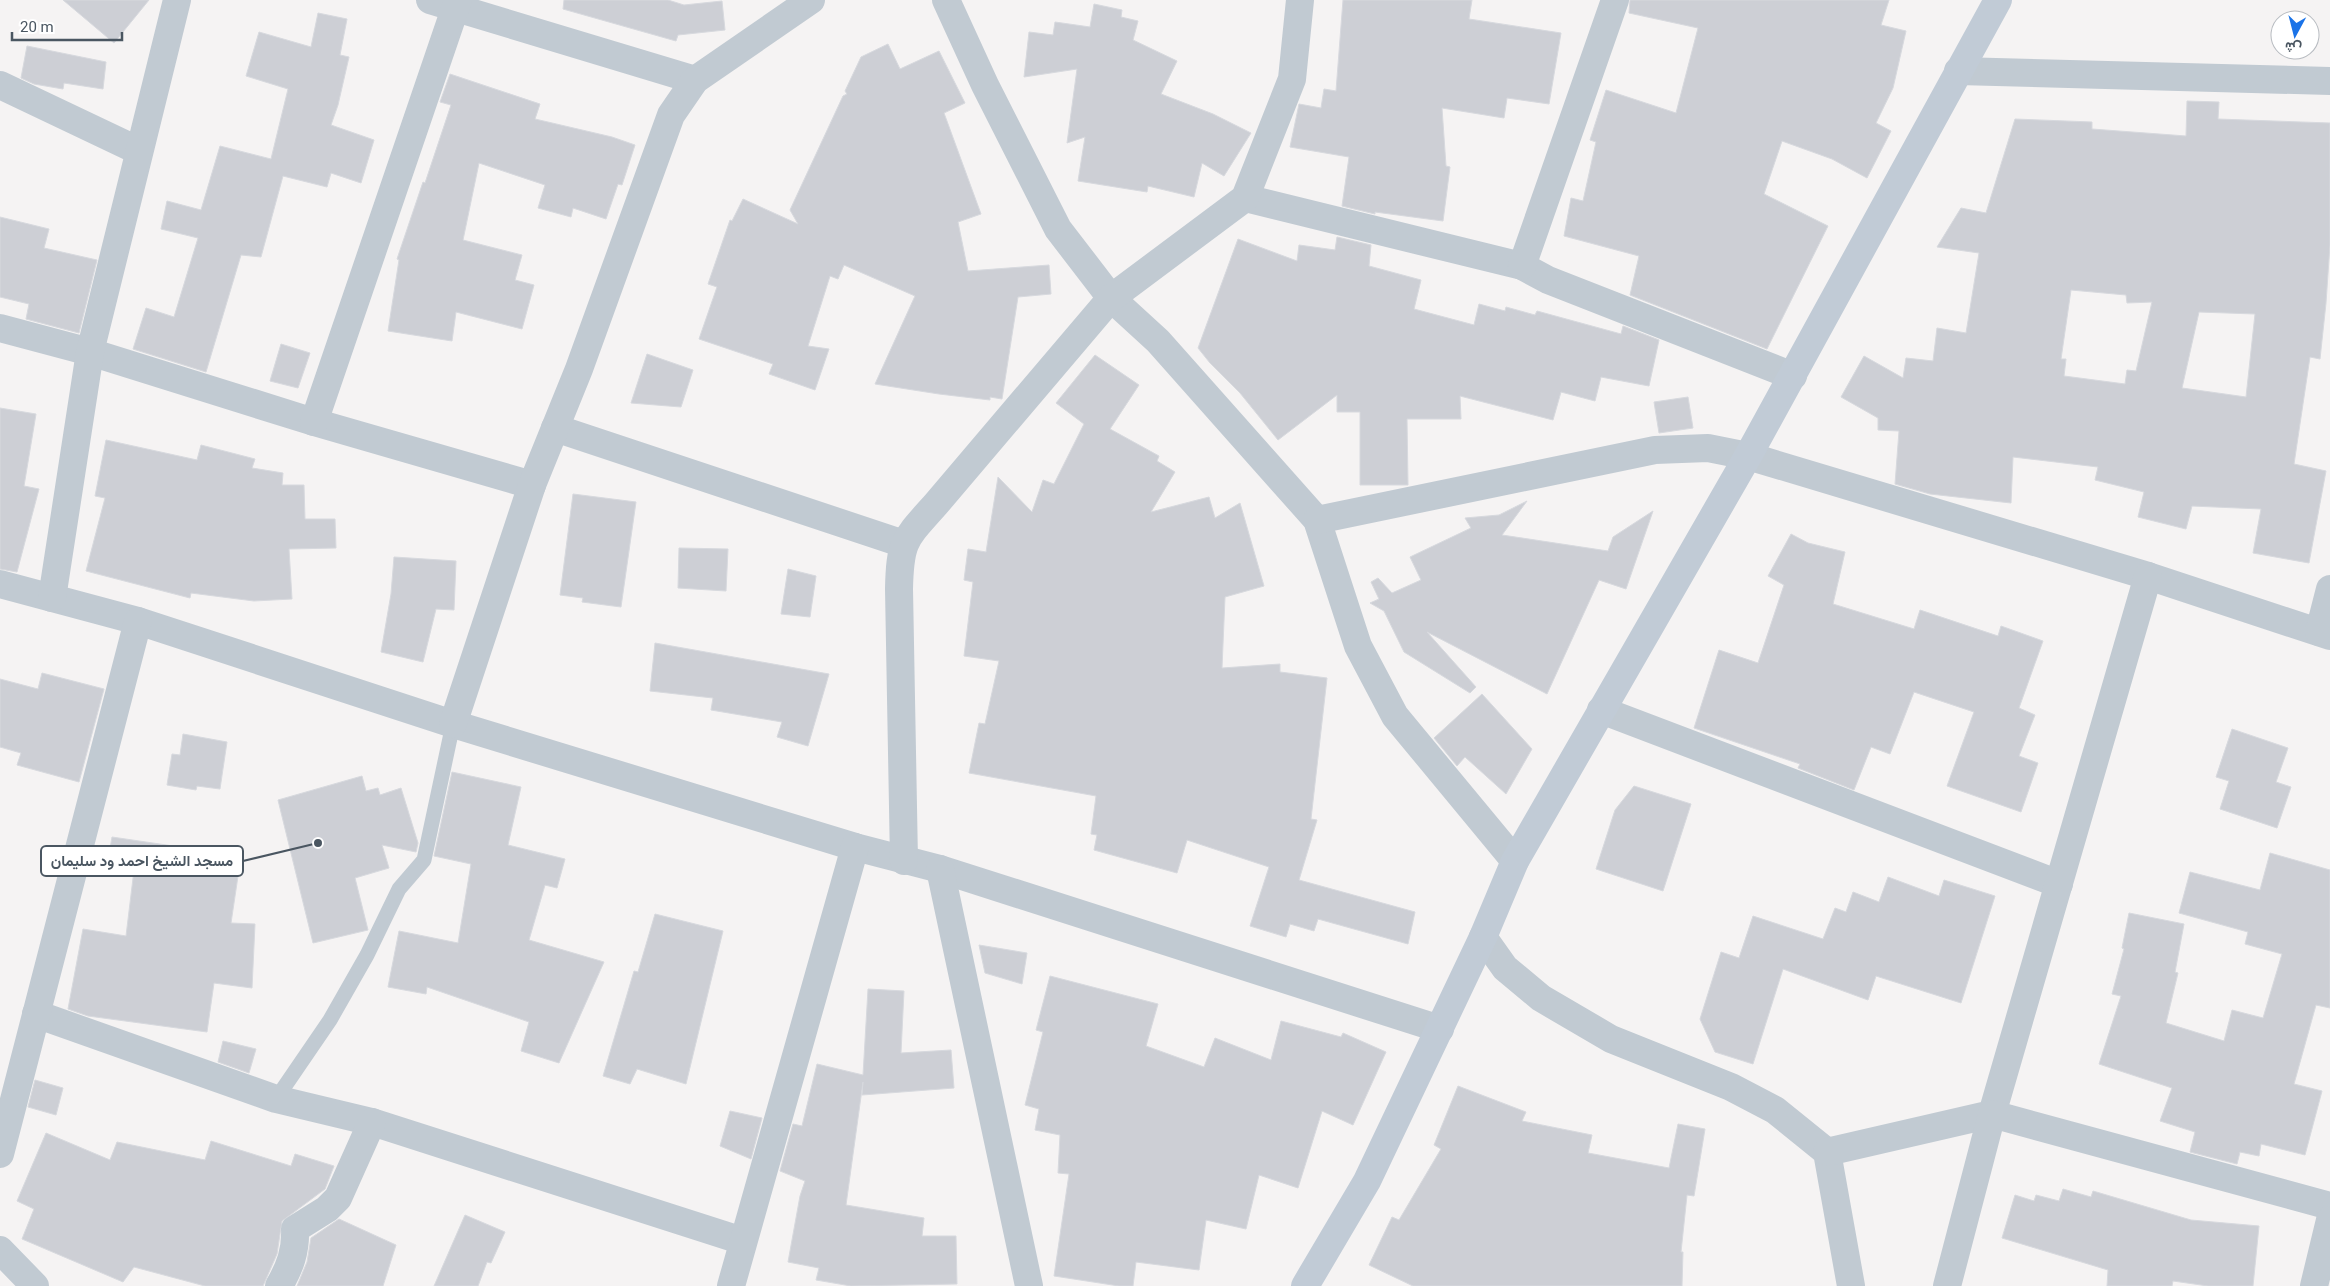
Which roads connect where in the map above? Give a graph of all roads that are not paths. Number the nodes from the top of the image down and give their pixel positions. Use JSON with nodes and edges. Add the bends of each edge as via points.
{"nodes":[{"id":1,"x":177,"y":0,"type":"edge"},
{"id":2,"x":811,"y":0,"type":"edge"},
{"id":3,"x":946,"y":0,"type":"edge"},
{"id":4,"x":1300,"y":0,"type":"edge"},
{"id":5,"x":1615,"y":0,"type":"edge"},
{"id":6,"x":1998,"y":0,"type":"edge"},
{"id":7,"x":448,"y":2,"type":"edge"},
{"id":8,"x":1958,"y":71,"type":"junction"},
{"id":9,"x":695,"y":80,"type":"junction"},
{"id":10,"x":2330,"y":81,"type":"edge"},
{"id":11,"x":0,"y":85,"type":"edge"},
{"id":12,"x":139,"y":151,"type":"junction"},
{"id":13,"x":1245,"y":198,"type":"junction"},
{"id":14,"x":1522,"y":266,"type":"junction"},
{"id":15,"x":1111,"y":298,"type":"junction"},
{"id":16,"x":0,"y":328,"type":"edge"},
{"id":17,"x":90,"y":352,"type":"junction"},
{"id":18,"x":1793,"y":376,"type":"junction"},
{"id":19,"x":314,"y":422,"type":"junction"},
{"id":20,"x":555,"y":428,"type":"junction"},
{"id":21,"x":1748,"y":456,"type":"junction"},
{"id":22,"x":532,"y":485,"type":"junction"},
{"id":23,"x":1317,"y":520,"type":"junction"},
{"id":24,"x":904,"y":544,"type":"junction"},
{"id":25,"x":2148,"y":576,"type":"junction"},
{"id":26,"x":0,"y":584,"type":"edge"},
{"id":27,"x":2330,"y":589,"type":"edge"},
{"id":28,"x":52,"y":598,"type":"junction"},
{"id":29,"x":138,"y":622,"type":"junction"},
{"id":30,"x":2324,"y":634,"type":"edge"},
{"id":31,"x":1601,"y":710,"type":"junction"},
{"id":32,"x":453,"y":724,"type":"junction"},
{"id":33,"x":855,"y":847,"type":"junction"},
{"id":34,"x":904,"y":861,"type":"junction"},
{"id":35,"x":1515,"y":861,"type":"junction"},
{"id":36,"x":940,"y":869,"type":"junction"},
{"id":37,"x":2059,"y":884,"type":"junction"},
{"id":38,"x":1483,"y":937,"type":"junction"},
{"id":39,"x":36,"y":1014,"type":"junction"},
{"id":40,"x":1440,"y":1029,"type":"junction"},
{"id":41,"x":276,"y":1098,"type":"junction"},
{"id":42,"x":1992,"y":1114,"type":"junction"},
{"id":43,"x":372,"y":1122,"type":"junction"},
{"id":44,"x":1827,"y":1152,"type":"junction"},
{"id":45,"x":0,"y":1154,"type":"edge"},
{"id":46,"x":2330,"y":1206,"type":"edge"},
{"id":47,"x":2330,"y":1220,"type":"edge"},
{"id":48,"x":743,"y":1241,"type":"junction"},
{"id":49,"x":0,"y":1250,"type":"edge"},
{"id":50,"x":35,"y":1286,"type":"edge"},
{"id":51,"x":279,"y":1286,"type":"edge"},
{"id":52,"x":731,"y":1286,"type":"edge"},
{"id":53,"x":1029,"y":1286,"type":"edge"},
{"id":54,"x":1305,"y":1286,"type":"edge"},
{"id":55,"x":1851,"y":1286,"type":"edge"},
{"id":56,"x":1947,"y":1286,"type":"edge"},
{"id":57,"x":2314,"y":1286,"type":"edge"}],
"edges":[{"from":1,"to":12,"type":"street"},
{"from":2,"to":9,"type":"street"},
{"from":3,"to":15,"type":"street","via":[[1058,229]]},
{"from":4,"to":13,"type":"street","via":[[1292,79]]},
{"from":5,"to":14,"type":"street"},
{"from":6,"to":8,"type":"street"},
{"from":7,"to":9,"type":"street"},
{"from":7,"to":19,"type":"street"},
{"from":8,"to":10,"type":"street"},
{"from":8,"to":18,"type":"street"},
{"from":9,"to":20,"type":"street","via":[[671,115]]},
{"from":11,"to":12,"type":"street"},
{"from":12,"to":17,"type":"street"},
{"from":13,"to":14,"type":"street"},
{"from":13,"to":15,"type":"street"},
{"from":14,"to":18,"type":"street","via":[[1548,280]]},
{"from":15,"to":23,"type":"street","via":[[1158,341]]},
{"from":15,"to":24,"type":"street","via":[[910,532]]},
{"from":16,"to":17,"type":"street"},
{"from":17,"to":19,"type":"street"},
{"from":17,"to":28,"type":"street"},
{"from":18,"to":21,"type":"street"},
{"from":19,"to":22,"type":"street"},
{"from":20,"to":22,"type":"street"},
{"from":20,"to":24,"type":"street"},
{"from":21,"to":23,"type":"street","via":[[1708,448],[1656,450]]},
{"from":21,"to":25,"type":"street"},
{"from":21,"to":31,"type":"street"},
{"from":22,"to":32,"type":"street"},
{"from":23,"to":35,"type":"street","via":[[1358,646],[1395,716]]},
{"from":24,"to":34,"type":"street","via":[[899,563],[899,589]]},
{"from":25,"to":30,"type":"street"},
{"from":25,"to":37,"type":"street"},
{"from":26,"to":28,"type":"street"},
{"from":27,"to":30,"type":"street"},
{"from":28,"to":29,"type":"street"},
{"from":29,"to":32,"type":"street"},
{"from":29,"to":39,"type":"street"},
{"from":31,"to":35,"type":"street"},
{"from":31,"to":37,"type":"street"},
{"from":32,"to":33,"type":"street"},
{"from":32,"to":41,"type":"lane","via":[[424,860],[399,889],[330,1020]]},
{"from":33,"to":34,"type":"street"},
{"from":33,"to":48,"type":"street"},
{"from":34,"to":36,"type":"street"},
{"from":35,"to":38,"type":"street"},
{"from":36,"to":40,"type":"street"},
{"from":36,"to":53,"type":"street"},
{"from":37,"to":42,"type":"street"},
{"from":38,"to":40,"type":"street"},
{"from":38,"to":44,"type":"street","via":[[1506,968],[1541,998],[1611,1039],[1731,1086],[1775,1110]]},
{"from":39,"to":41,"type":"street"},
{"from":39,"to":45,"type":"street"},
{"from":40,"to":54,"type":"street","via":[[1367,1181]]},
{"from":41,"to":43,"type":"street"},
{"from":42,"to":44,"type":"street"},
{"from":42,"to":46,"type":"street"},
{"from":42,"to":56,"type":"street"},
{"from":43,"to":48,"type":"street"},
{"from":43,"to":51,"type":"street","via":[[338,1198],[295,1230],[296,1247]]},
{"from":44,"to":55,"type":"street"},
{"from":47,"to":57,"type":"street"},
{"from":48,"to":52,"type":"street"},
{"from":49,"to":50,"type":"street"}]}
